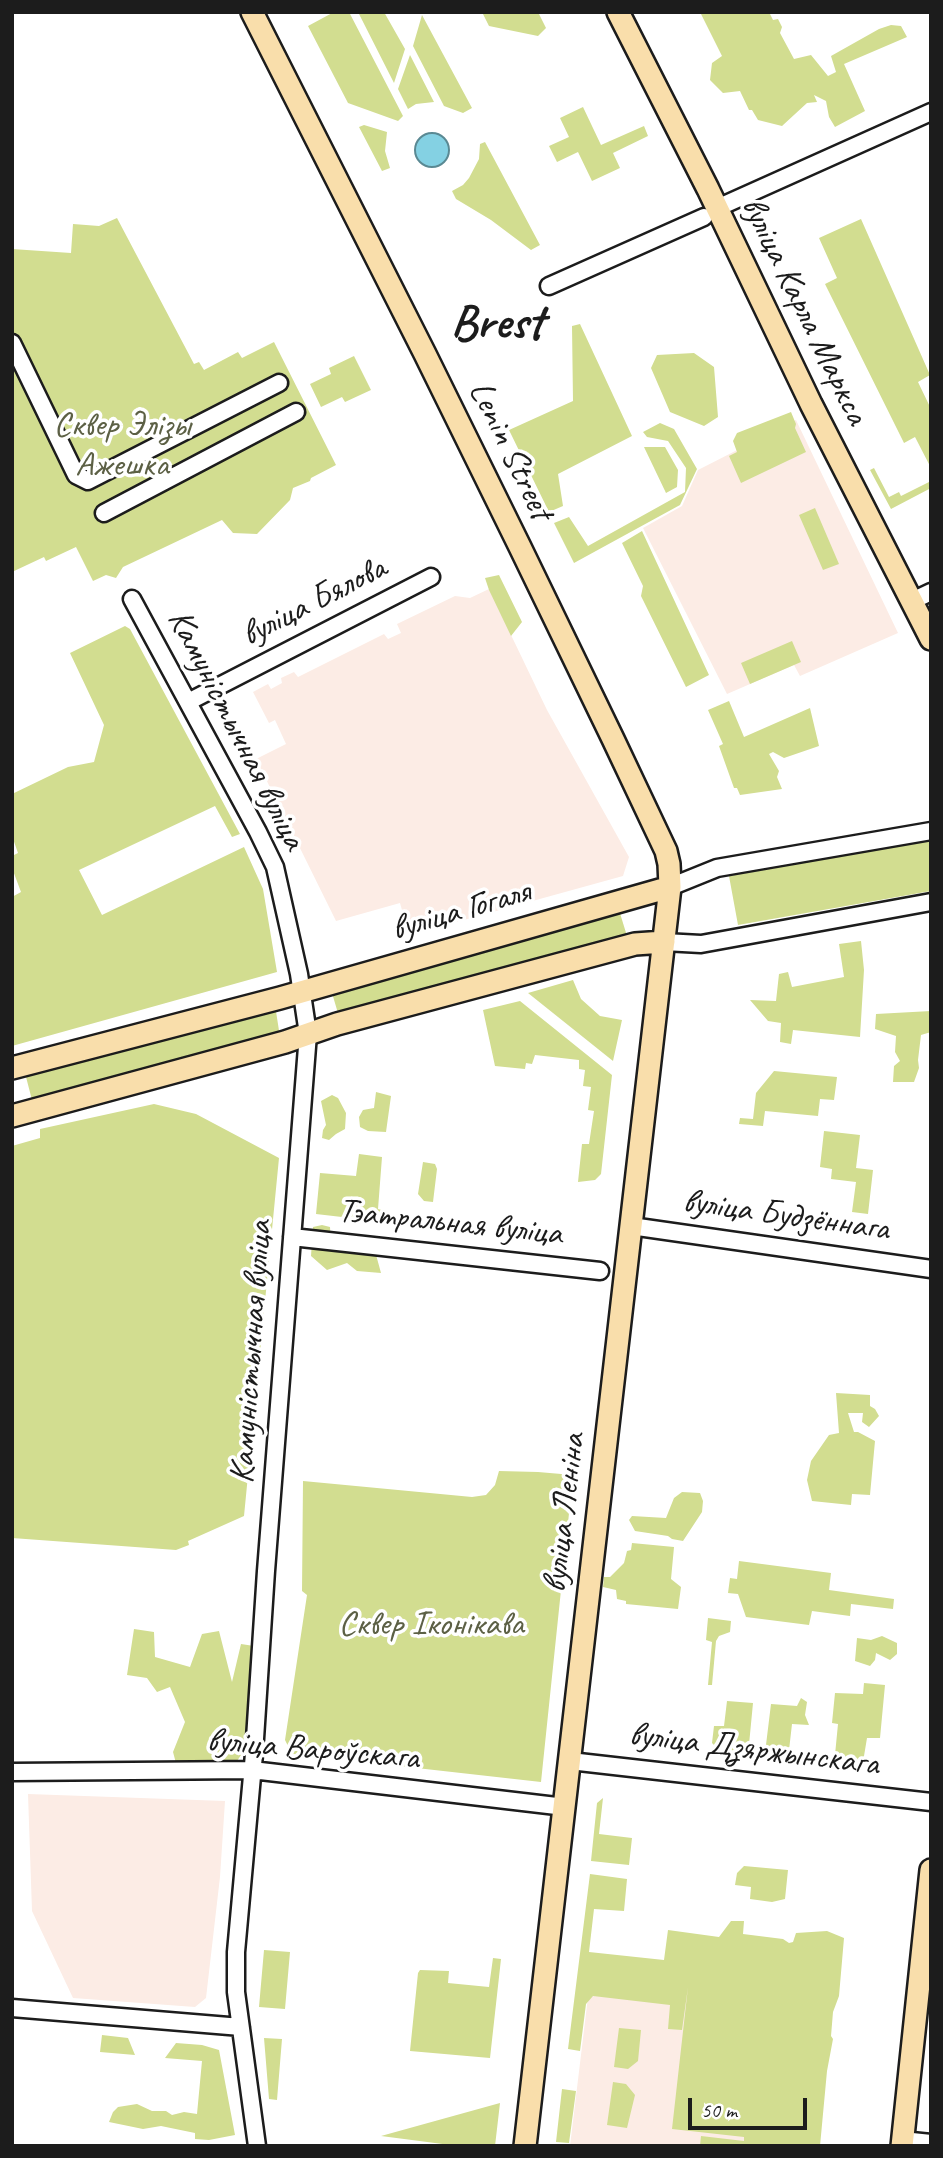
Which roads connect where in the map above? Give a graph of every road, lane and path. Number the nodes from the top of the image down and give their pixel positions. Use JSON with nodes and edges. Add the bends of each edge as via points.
{"nodes":[{"id":1,"x":252,"y":12,"type":"edge"},
{"id":2,"x":618,"y":12,"type":"edge"},
{"id":3,"x":931,"y":112,"type":"edge"},
{"id":4,"x":710,"y":212,"type":"junction"},
{"id":5,"x":549,"y":286,"type":"dead end"},
{"id":6,"x":12,"y":343,"type":"edge"},
{"id":7,"x":279,"y":383,"type":"dead end"},
{"id":8,"x":296,"y":412,"type":"dead end"},
{"id":9,"x":104,"y":513,"type":"dead end"},
{"id":10,"x":431,"y":577,"type":"dead end"},
{"id":11,"x":921,"y":596,"type":"edge"},
{"id":12,"x":132,"y":599,"type":"dead end"},
{"id":13,"x":931,"y":639,"type":"edge"},
{"id":14,"x":188,"y":702,"type":"junction"},
{"id":15,"x":931,"y":831,"type":"edge"},
{"id":16,"x":670,"y":887,"type":"junction"},
{"id":17,"x":931,"y":902,"type":"edge"},
{"id":18,"x":664,"y":942,"type":"junction"},
{"id":19,"x":302,"y":991,"type":"junction"},
{"id":20,"x":308,"y":1034,"type":"junction"},
{"id":21,"x":12,"y":1068,"type":"edge"},
{"id":22,"x":12,"y":1116,"type":"edge"},
{"id":23,"x":631,"y":1226,"type":"junction"},
{"id":24,"x":292,"y":1237,"type":"junction"},
{"id":25,"x":931,"y":1269,"type":"edge"},
{"id":26,"x":600,"y":1271,"type":"dead end"},
{"id":27,"x":570,"y":1761,"type":"junction"},
{"id":28,"x":252,"y":1770,"type":"junction"},
{"id":29,"x":12,"y":1772,"type":"edge"},
{"id":30,"x":931,"y":1801,"type":"edge"},
{"id":31,"x":565,"y":1807,"type":"junction"},
{"id":32,"x":931,"y":1870,"type":"edge"},
{"id":33,"x":12,"y":2008,"type":"edge"},
{"id":34,"x":241,"y":2027,"type":"junction"},
{"id":35,"x":902,"y":2143,"type":"edge"},
{"id":36,"x":931,"y":2143,"type":"edge"},
{"id":37,"x":257,"y":2146,"type":"edge"},
{"id":38,"x":525,"y":2146,"type":"edge"}],
"edges":[{"from":1,"to":16,"type":"main road","name":"Lenin Street","via":[[613,739],[666,851]]},
{"from":2,"to":4,"type":"main road","name":"вуліца Карла Маркса"},
{"from":3,"to":4,"type":"street"},
{"from":4,"to":5,"type":"street"},
{"from":4,"to":11,"type":"main road","name":"вуліца Карла Маркса","via":[[810,404]]},
{"from":6,"to":7,"type":"street","via":[[76,475],[88,481]]},
{"from":8,"to":9,"type":"street"},
{"from":10,"to":14,"type":"street","name":"вуліца Бялова"},
{"from":11,"to":13,"type":"main road","name":"вуліца Карла Маркса"},
{"from":12,"to":14,"type":"street","name":"Камуністычная вуліца"},
{"from":14,"to":19,"type":"street","name":"Камуністычная вуліца","via":[[275,867]]},
{"from":15,"to":16,"type":"street","name":"вуліца Гогаля","via":[[717,868]]},
{"from":16,"to":18,"type":"main road","name":"вуліца Леніна"},
{"from":16,"to":19,"type":"main road","name":"вуліца Гогаля"},
{"from":17,"to":18,"type":"street","via":[[701,944]]},
{"from":18,"to":20,"type":"main road","via":[[635,944]]},
{"from":18,"to":23,"type":"main road","name":"вуліца Леніна"},
{"from":19,"to":20,"type":"street","name":"Камуністычная вуліца"},
{"from":19,"to":21,"type":"main road","name":"вуліца Гогаля"},
{"from":20,"to":22,"type":"main road"},
{"from":20,"to":24,"type":"street","name":"Камуністычная вуліца"},
{"from":23,"to":25,"type":"street","name":"вуліца Будзённага"},
{"from":23,"to":27,"type":"main road","name":"вуліца Леніна"},
{"from":24,"to":26,"type":"street","name":"Тэатральная вуліца"},
{"from":24,"to":28,"type":"street","name":"Камуністычная вуліца"},
{"from":27,"to":30,"type":"street","name":"вуліца Дзяржынскага"},
{"from":27,"to":31,"type":"main road","name":"вуліца Леніна"},
{"from":28,"to":29,"type":"street","name":"вуліца Вароўскага"},
{"from":28,"to":31,"type":"street","name":"вуліца Вароўскага"},
{"from":28,"to":34,"type":"street","name":"Камуністычная вуліца","via":[[236,1952]]},
{"from":31,"to":38,"type":"main road","name":"вуліца Леніна"},
{"from":32,"to":35,"type":"main road"},
{"from":33,"to":34,"type":"street"},
{"from":34,"to":37,"type":"street","name":"Камуністычная вуліца"},
{"from":35,"to":36,"type":"street"}]}
